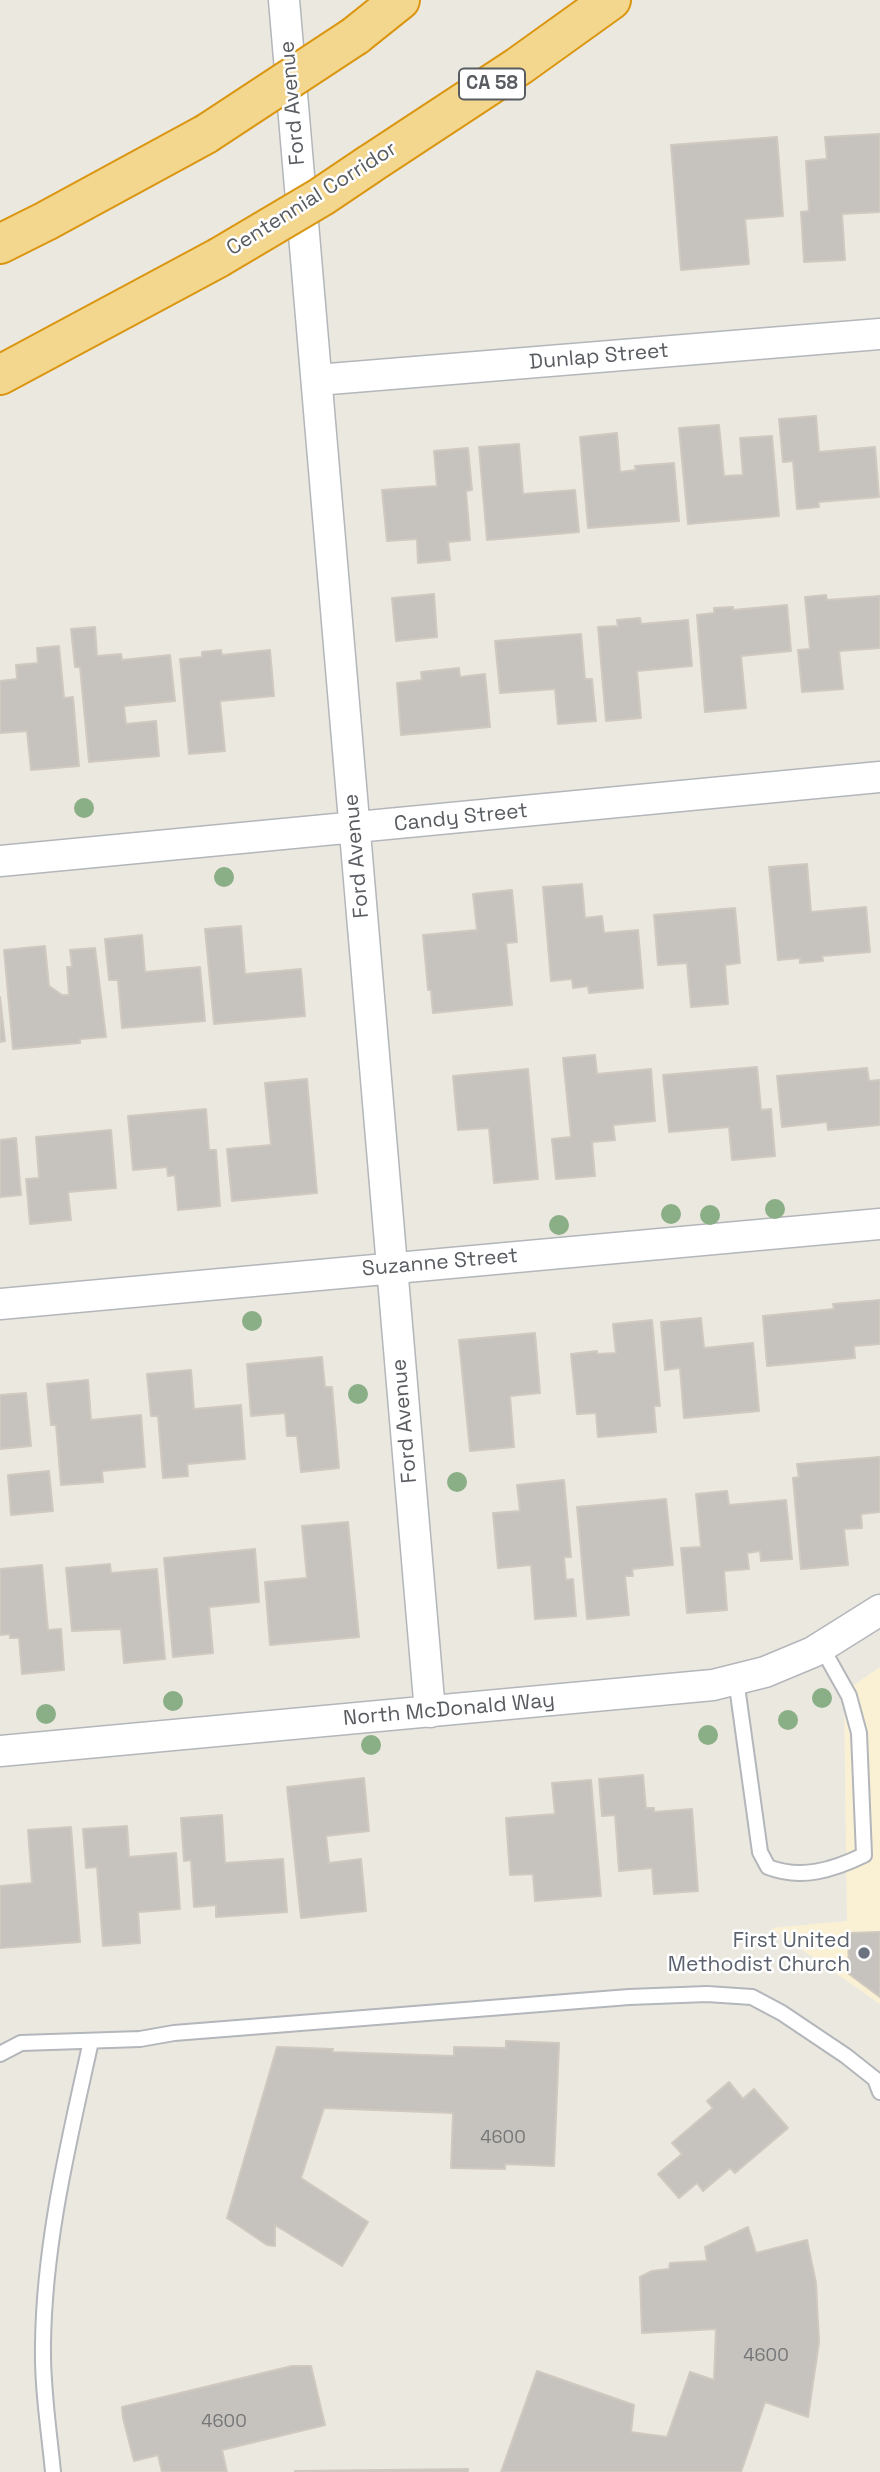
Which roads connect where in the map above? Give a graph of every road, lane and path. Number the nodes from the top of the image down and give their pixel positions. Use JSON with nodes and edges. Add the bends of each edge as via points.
{"nodes":[{"id":1,"x":285,"y":0,"type":"edge"},
{"id":2,"x":400,"y":0,"type":"edge"},
{"id":3,"x":611,"y":0,"type":"edge"},
{"id":4,"x":0,"y":244,"type":"edge"},
{"id":5,"x":880,"y":334,"type":"edge"},
{"id":6,"x":0,"y":375,"type":"edge"},
{"id":7,"x":317,"y":380,"type":"junction"},
{"id":8,"x":880,"y":777,"type":"edge"},
{"id":9,"x":355,"y":828,"type":"junction"},
{"id":10,"x":0,"y":861,"type":"edge"},
{"id":11,"x":880,"y":1224,"type":"edge"},
{"id":12,"x":392,"y":1268,"type":"junction"},
{"id":13,"x":0,"y":1304,"type":"edge"},
{"id":14,"x":880,"y":1610,"type":"edge"},
{"id":15,"x":821,"y":1646,"type":"junction"},
{"id":16,"x":737,"y":1679,"type":"junction"},
{"id":17,"x":430,"y":1712,"type":"junction"},
{"id":18,"x":0,"y":1751,"type":"edge"},
{"id":19,"x":91,"y":2041,"type":"junction"},
{"id":20,"x":0,"y":2054,"type":"edge"},
{"id":21,"x":880,"y":2092,"type":"edge"},
{"id":22,"x":53,"y":2472,"type":"edge"}],
"edges":[{"from":1,"to":7,"type":"street","name":"Ford Avenue"},
{"from":2,"to":4,"type":"highway","bridge":true,"via":[[355,36],[206,134]]},
{"from":3,"to":6,"type":"highway","name":"Centennial Corridor","number":"CA 58","bridge":true,"via":[[321,197]]},
{"from":5,"to":7,"type":"street","name":"Dunlap Street"},
{"from":7,"to":9,"type":"street","name":"Ford Avenue"},
{"from":8,"to":9,"type":"street","name":"Candy Street"},
{"from":9,"to":10,"type":"street","name":"Candy Street"},
{"from":9,"to":12,"type":"street","name":"Ford Avenue"},
{"from":11,"to":12,"type":"street","name":"Suzanne Street"},
{"from":12,"to":13,"type":"street","name":"Suzanne Street"},
{"from":12,"to":17,"type":"street","name":"Ford Avenue"},
{"from":14,"to":15,"type":"street","name":"North McDonald Way"},
{"from":15,"to":16,"type":"street","name":"North McDonald Way","via":[[765,1672]]},
{"from":15,"to":16,"type":"lane","via":[[849,1696],[859,1732],[864,1855],[842,1866],[824,1872],[782,1872],[768,1867],[760,1852]]},
{"from":16,"to":17,"type":"street","name":"North McDonald Way"},
{"from":17,"to":18,"type":"street","name":"North McDonald Way"},
{"from":19,"to":20,"type":"lane","via":[[20,2043]]},
{"from":19,"to":21,"type":"lane","via":[[707,1994],[752,1997],[782,2013],[875,2079]]},
{"from":19,"to":22,"type":"lane","via":[[49,2257],[43,2346]]}]}
